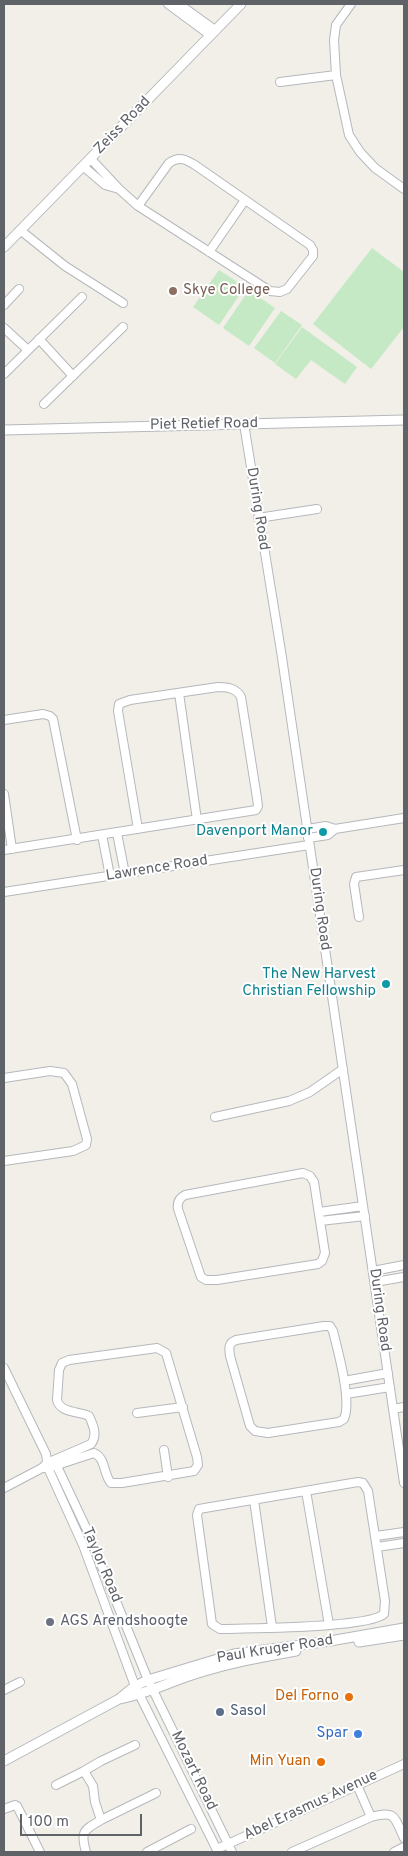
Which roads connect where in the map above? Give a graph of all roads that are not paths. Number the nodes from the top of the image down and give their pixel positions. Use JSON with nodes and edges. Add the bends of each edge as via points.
{"nodes":[{"id":1,"x":168,"y":4,"type":"edge"},
{"id":2,"x":179,"y":4,"type":"edge"},
{"id":3,"x":241,"y":4,"type":"edge"},
{"id":4,"x":351,"y":4,"type":"edge"},
{"id":5,"x":213,"y":33,"type":"junction"},
{"id":6,"x":336,"y":75,"type":"junction"},
{"id":7,"x":280,"y":82,"type":"dead end"},
{"id":8,"x":91,"y":159,"type":"junction"},
{"id":9,"x":84,"y":167,"type":"junction"},
{"id":10,"x":118,"y":189,"type":"junction"},
{"id":11,"x":404,"y":189,"type":"edge"},
{"id":12,"x":245,"y":200,"type":"junction"},
{"id":13,"x":138,"y":206,"type":"junction"},
{"id":14,"x":20,"y":230,"type":"junction"},
{"id":15,"x":4,"y":247,"type":"edge"},
{"id":16,"x":209,"y":252,"type":"junction"},
{"id":17,"x":19,"y":289,"type":"dead end"},
{"id":18,"x":82,"y":297,"type":"dead end"},
{"id":19,"x":123,"y":303,"type":"dead end"},
{"id":20,"x":4,"y":305,"type":"edge"},
{"id":21,"x":123,"y":327,"type":"dead end"},
{"id":22,"x":4,"y":328,"type":"edge"},
{"id":23,"x":39,"y":339,"type":"junction"},
{"id":24,"x":28,"y":350,"type":"junction"},
{"id":25,"x":4,"y":374,"type":"edge"},
{"id":26,"x":73,"y":376,"type":"junction"},
{"id":27,"x":44,"y":404,"type":"dead end"},
{"id":28,"x":404,"y":420,"type":"edge"},
{"id":29,"x":244,"y":424,"type":"junction"},
{"id":30,"x":4,"y":430,"type":"edge"},
{"id":31,"x":317,"y":509,"type":"dead end"},
{"id":32,"x":258,"y":518,"type":"junction"},
{"id":33,"x":179,"y":693,"type":"junction"},
{"id":34,"x":4,"y":720,"type":"edge"},
{"id":35,"x":4,"y":794,"type":"edge"},
{"id":36,"x":404,"y":818,"type":"edge"},
{"id":37,"x":197,"y":820,"type":"junction"},
{"id":38,"x":138,"y":828,"type":"junction"},
{"id":39,"x":307,"y":829,"type":"junction"},
{"id":40,"x":335,"y":829,"type":"junction"},
{"id":41,"x":117,"y":833,"type":"junction"},
{"id":42,"x":102,"y":835,"type":"junction"},
{"id":43,"x":77,"y":840,"type":"junction"},
{"id":44,"x":309,"y":842,"type":"junction"},
{"id":45,"x":8,"y":850,"type":"edge"},
{"id":46,"x":404,"y":870,"type":"edge"},
{"id":47,"x":125,"y":874,"type":"junction"},
{"id":48,"x":110,"y":876,"type":"junction"},
{"id":49,"x":4,"y":892,"type":"edge"},
{"id":50,"x":358,"y":917,"type":"dead end"},
{"id":51,"x":343,"y":1069,"type":"junction"},
{"id":52,"x":4,"y":1078,"type":"edge"},
{"id":53,"x":214,"y":1117,"type":"dead end"},
{"id":54,"x":4,"y":1161,"type":"edge"},
{"id":55,"x":363,"y":1206,"type":"junction"},
{"id":56,"x":319,"y":1212,"type":"junction"},
{"id":57,"x":365,"y":1216,"type":"junction"},
{"id":58,"x":320,"y":1221,"type":"junction"},
{"id":59,"x":404,"y":1265,"type":"edge"},
{"id":60,"x":373,"y":1270,"type":"junction"},
{"id":61,"x":404,"y":1278,"type":"edge"},
{"id":62,"x":375,"y":1282,"type":"junction"},
{"id":63,"x":4,"y":1368,"type":"edge"},
{"id":64,"x":388,"y":1373,"type":"junction"},
{"id":65,"x":344,"y":1381,"type":"junction"},
{"id":66,"x":390,"y":1386,"type":"junction"},
{"id":67,"x":346,"y":1394,"type":"junction"},
{"id":68,"x":182,"y":1407,"type":"junction"},
{"id":69,"x":404,"y":1407,"type":"edge"},
{"id":70,"x":393,"y":1409,"type":"junction"},
{"id":71,"x":137,"y":1413,"type":"dead end"},
{"id":72,"x":164,"y":1450,"type":"dead end"},
{"id":73,"x":49,"y":1463,"type":"junction"},
{"id":74,"x":168,"y":1477,"type":"junction"},
{"id":75,"x":404,"y":1483,"type":"edge"},
{"id":76,"x":4,"y":1488,"type":"edge"},
{"id":77,"x":306,"y":1491,"type":"junction"},
{"id":78,"x":254,"y":1500,"type":"junction"},
{"id":79,"x":404,"y":1532,"type":"edge"},
{"id":80,"x":376,"y":1536,"type":"junction"},
{"id":81,"x":404,"y":1543,"type":"edge"},
{"id":82,"x":377,"y":1547,"type":"junction"},
{"id":83,"x":329,"y":1625,"type":"junction"},
{"id":84,"x":272,"y":1627,"type":"junction"},
{"id":85,"x":404,"y":1628,"type":"edge"},
{"id":86,"x":404,"y":1635,"type":"edge"},
{"id":87,"x":148,"y":1680,"type":"junction"},
{"id":88,"x":20,"y":1682,"type":"dead end"},
{"id":89,"x":135,"y":1686,"type":"junction"},
{"id":90,"x":4,"y":1690,"type":"edge"},
{"id":91,"x":153,"y":1690,"type":"junction"},
{"id":92,"x":139,"y":1696,"type":"junction"},
{"id":93,"x":119,"y":1699,"type":"junction"},
{"id":94,"x":135,"y":1745,"type":"dead end"},
{"id":95,"x":4,"y":1761,"type":"edge"},
{"id":96,"x":404,"y":1764,"type":"edge"},
{"id":97,"x":84,"y":1771,"type":"junction"},
{"id":98,"x":56,"y":1786,"type":"dead end"},
{"id":99,"x":357,"y":1786,"type":"junction"},
{"id":100,"x":156,"y":1793,"type":"dead end"},
{"id":101,"x":4,"y":1809,"type":"edge"},
{"id":102,"x":370,"y":1817,"type":"junction"},
{"id":103,"x":101,"y":1820,"type":"junction"},
{"id":104,"x":191,"y":1830,"type":"dead end"},
{"id":105,"x":404,"y":1838,"type":"edge"},
{"id":106,"x":229,"y":1844,"type":"junction"},
{"id":107,"x":404,"y":1847,"type":"edge"},
{"id":108,"x":218,"y":1851,"type":"edge"},
{"id":109,"x":39,"y":1852,"type":"edge"},
{"id":110,"x":86,"y":1852,"type":"edge"},
{"id":111,"x":147,"y":1852,"type":"edge"},
{"id":112,"x":232,"y":1852,"type":"edge"},
{"id":113,"x":292,"y":1852,"type":"edge"},
{"id":114,"x":394,"y":1852,"type":"edge"}],
"edges":[{"from":1,"to":5,"type":"street"},
{"from":2,"to":5,"type":"street"},
{"from":3,"to":5,"type":"street","name":"Zeiss Road"},
{"from":4,"to":6,"type":"street","via":[[336,25]]},
{"from":5,"to":8,"type":"street","name":"Zeiss Road"},
{"from":6,"to":7,"type":"street"},
{"from":6,"to":11,"type":"street","via":[[349,135],[375,168]]},
{"from":8,"to":9,"type":"street","name":"Zeiss Road"},
{"from":8,"to":10,"type":"street"},
{"from":9,"to":10,"type":"street","via":[[105,184]]},
{"from":9,"to":14,"type":"street","name":"Zeiss Road"},
{"from":10,"to":13,"type":"street"},
{"from":12,"to":13,"type":"street","via":[[181,158],[169,163]]},
{"from":12,"to":16,"type":"street"},
{"from":12,"to":16,"type":"street","via":[[310,245],[312,258],[287,290],[276,293]]},
{"from":13,"to":16,"type":"street"},
{"from":14,"to":15,"type":"street","name":"Zeiss Road"},
{"from":14,"to":19,"type":"street","via":[[65,266]]},
{"from":17,"to":20,"type":"street"},
{"from":18,"to":23,"type":"street"},
{"from":21,"to":26,"type":"street"},
{"from":22,"to":24,"type":"street"},
{"from":23,"to":24,"type":"street"},
{"from":23,"to":26,"type":"street"},
{"from":24,"to":25,"type":"street"},
{"from":26,"to":27,"type":"street"},
{"from":28,"to":29,"type":"street","name":"Piet Retief Road"},
{"from":29,"to":30,"type":"street","name":"Piet Retief Road"},
{"from":29,"to":32,"type":"street","name":"During Road"},
{"from":31,"to":32,"type":"street"},
{"from":32,"to":39,"type":"street","name":"During Road"},
{"from":33,"to":37,"type":"street"},
{"from":33,"to":37,"type":"street","via":[[224,687],[238,692],[258,804],[254,811]]},
{"from":33,"to":38,"type":"street","via":[[125,701],[118,708]]},
{"from":34,"to":43,"type":"street","via":[[43,714],[53,719]]},
{"from":35,"to":45,"type":"street"},
{"from":36,"to":40,"type":"street"},
{"from":37,"to":38,"type":"street"},
{"from":38,"to":41,"type":"street"},
{"from":39,"to":40,"type":"street","via":[[326,826]]},
{"from":39,"to":44,"type":"street","name":"During Road"},
{"from":40,"to":44,"type":"street","name":"Lawrence Road"},
{"from":41,"to":42,"type":"street"},
{"from":41,"to":47,"type":"street"},
{"from":42,"to":43,"type":"street"},
{"from":42,"to":48,"type":"street"},
{"from":43,"to":45,"type":"street"},
{"from":44,"to":47,"type":"street","name":"Lawrence Road"},
{"from":44,"to":51,"type":"street","name":"During Road"},
{"from":46,"to":50,"type":"street","via":[[355,878]]},
{"from":47,"to":48,"type":"street","name":"Lawrence Road"},
{"from":48,"to":49,"type":"street","name":"Lawrence Road"},
{"from":51,"to":53,"type":"street","via":[[310,1092],[289,1101]]},
{"from":51,"to":55,"type":"street","name":"During Road"},
{"from":52,"to":54,"type":"street","via":[[64,1073],[72,1084],[87,1139],[86,1145],[73,1151]]},
{"from":55,"to":56,"type":"street"},
{"from":55,"to":57,"type":"street","name":"During Road"},
{"from":56,"to":58,"type":"street"},
{"from":56,"to":58,"type":"street","via":[[312,1178],[303,1174],[185,1195],[178,1205],[198,1273],[209,1281],[318,1264],[325,1254]]},
{"from":57,"to":58,"type":"street"},
{"from":57,"to":60,"type":"street","name":"During Road"},
{"from":59,"to":60,"type":"street"},
{"from":60,"to":62,"type":"street","name":"During Road"},
{"from":61,"to":62,"type":"street"},
{"from":62,"to":64,"type":"street","name":"During Road"},
{"from":63,"to":73,"type":"street","name":"Taylor Road"},
{"from":64,"to":65,"type":"street"},
{"from":64,"to":66,"type":"street","name":"During Road"},
{"from":65,"to":67,"type":"street"},
{"from":65,"to":67,"type":"street","via":[[330,1326],[236,1340],[229,1345],[250,1426],[255,1431],[268,1433],[342,1420],[346,1414]]},
{"from":66,"to":67,"type":"street"},
{"from":66,"to":70,"type":"street","name":"During Road"},
{"from":68,"to":71,"type":"street"},
{"from":68,"to":73,"type":"street","via":[[166,1353],[161,1349],[62,1362],[58,1405],[89,1416],[95,1435],[91,1444]]},
{"from":68,"to":74,"type":"street","via":[[198,1465],[190,1473]]},
{"from":69,"to":70,"type":"street"},
{"from":70,"to":75,"type":"street","name":"During Road"},
{"from":72,"to":74,"type":"street"},
{"from":73,"to":74,"type":"street","via":[[94,1453],[101,1458],[111,1483]]},
{"from":73,"to":76,"type":"street"},
{"from":73,"to":87,"type":"street","name":"Taylor Road","via":[[88,1532]]},
{"from":73,"to":89,"type":"street","name":"Taylor Road"},
{"from":77,"to":78,"type":"street"},
{"from":77,"to":80,"type":"street","via":[[363,1483],[368,1491]]},
{"from":77,"to":83,"type":"street"},
{"from":78,"to":84,"type":"street"},
{"from":78,"to":84,"type":"street","via":[[197,1511],[210,1620],[220,1628]]},
{"from":79,"to":80,"type":"street"},
{"from":80,"to":82,"type":"street"},
{"from":81,"to":82,"type":"street"},
{"from":82,"to":83,"type":"street","via":[[384,1614],[376,1619]]},
{"from":83,"to":84,"type":"street"},
{"from":85,"to":87,"type":"street","name":"Paul Kruger Road","via":[[330,1642],[234,1654]]},
{"from":86,"to":91,"type":"street","name":"Paul Kruger Road","via":[[239,1661]]},
{"from":87,"to":89,"type":"street","name":"Paul Kruger Road"},
{"from":87,"to":91,"type":"street","name":"Taylor Road"},
{"from":88,"to":90,"type":"street"},
{"from":89,"to":92,"type":"street","name":"Taylor Road"},
{"from":89,"to":93,"type":"street","name":"Paul Kruger Road"},
{"from":91,"to":92,"type":"street","name":"Paul Kruger Road"},
{"from":91,"to":106,"type":"street","name":"Mozart Road"},
{"from":92,"to":93,"type":"street","name":"Paul Kruger Road"},
{"from":92,"to":108,"type":"street","name":"Mozart Road"},
{"from":93,"to":95,"type":"street"},
{"from":94,"to":97,"type":"street"},
{"from":96,"to":99,"type":"street","name":"Abel Erasmus Avenue"},
{"from":97,"to":98,"type":"street"},
{"from":97,"to":103,"type":"street","via":[[92,1786]]},
{"from":99,"to":102,"type":"street"},
{"from":99,"to":106,"type":"street","name":"Abel Erasmus Avenue"},
{"from":100,"to":103,"type":"street"},
{"from":101,"to":109,"type":"street","via":[[17,1806]]},
{"from":102,"to":105,"type":"street","via":[[393,1816]]},
{"from":102,"to":113,"type":"street"},
{"from":103,"to":110,"type":"street","via":[[84,1832]]},
{"from":104,"to":111,"type":"street"},
{"from":106,"to":108,"type":"street","name":"Abel Erasmus Avenue"},
{"from":106,"to":112,"type":"street","name":"Mozart Road"},
{"from":107,"to":114,"type":"street"}]}
